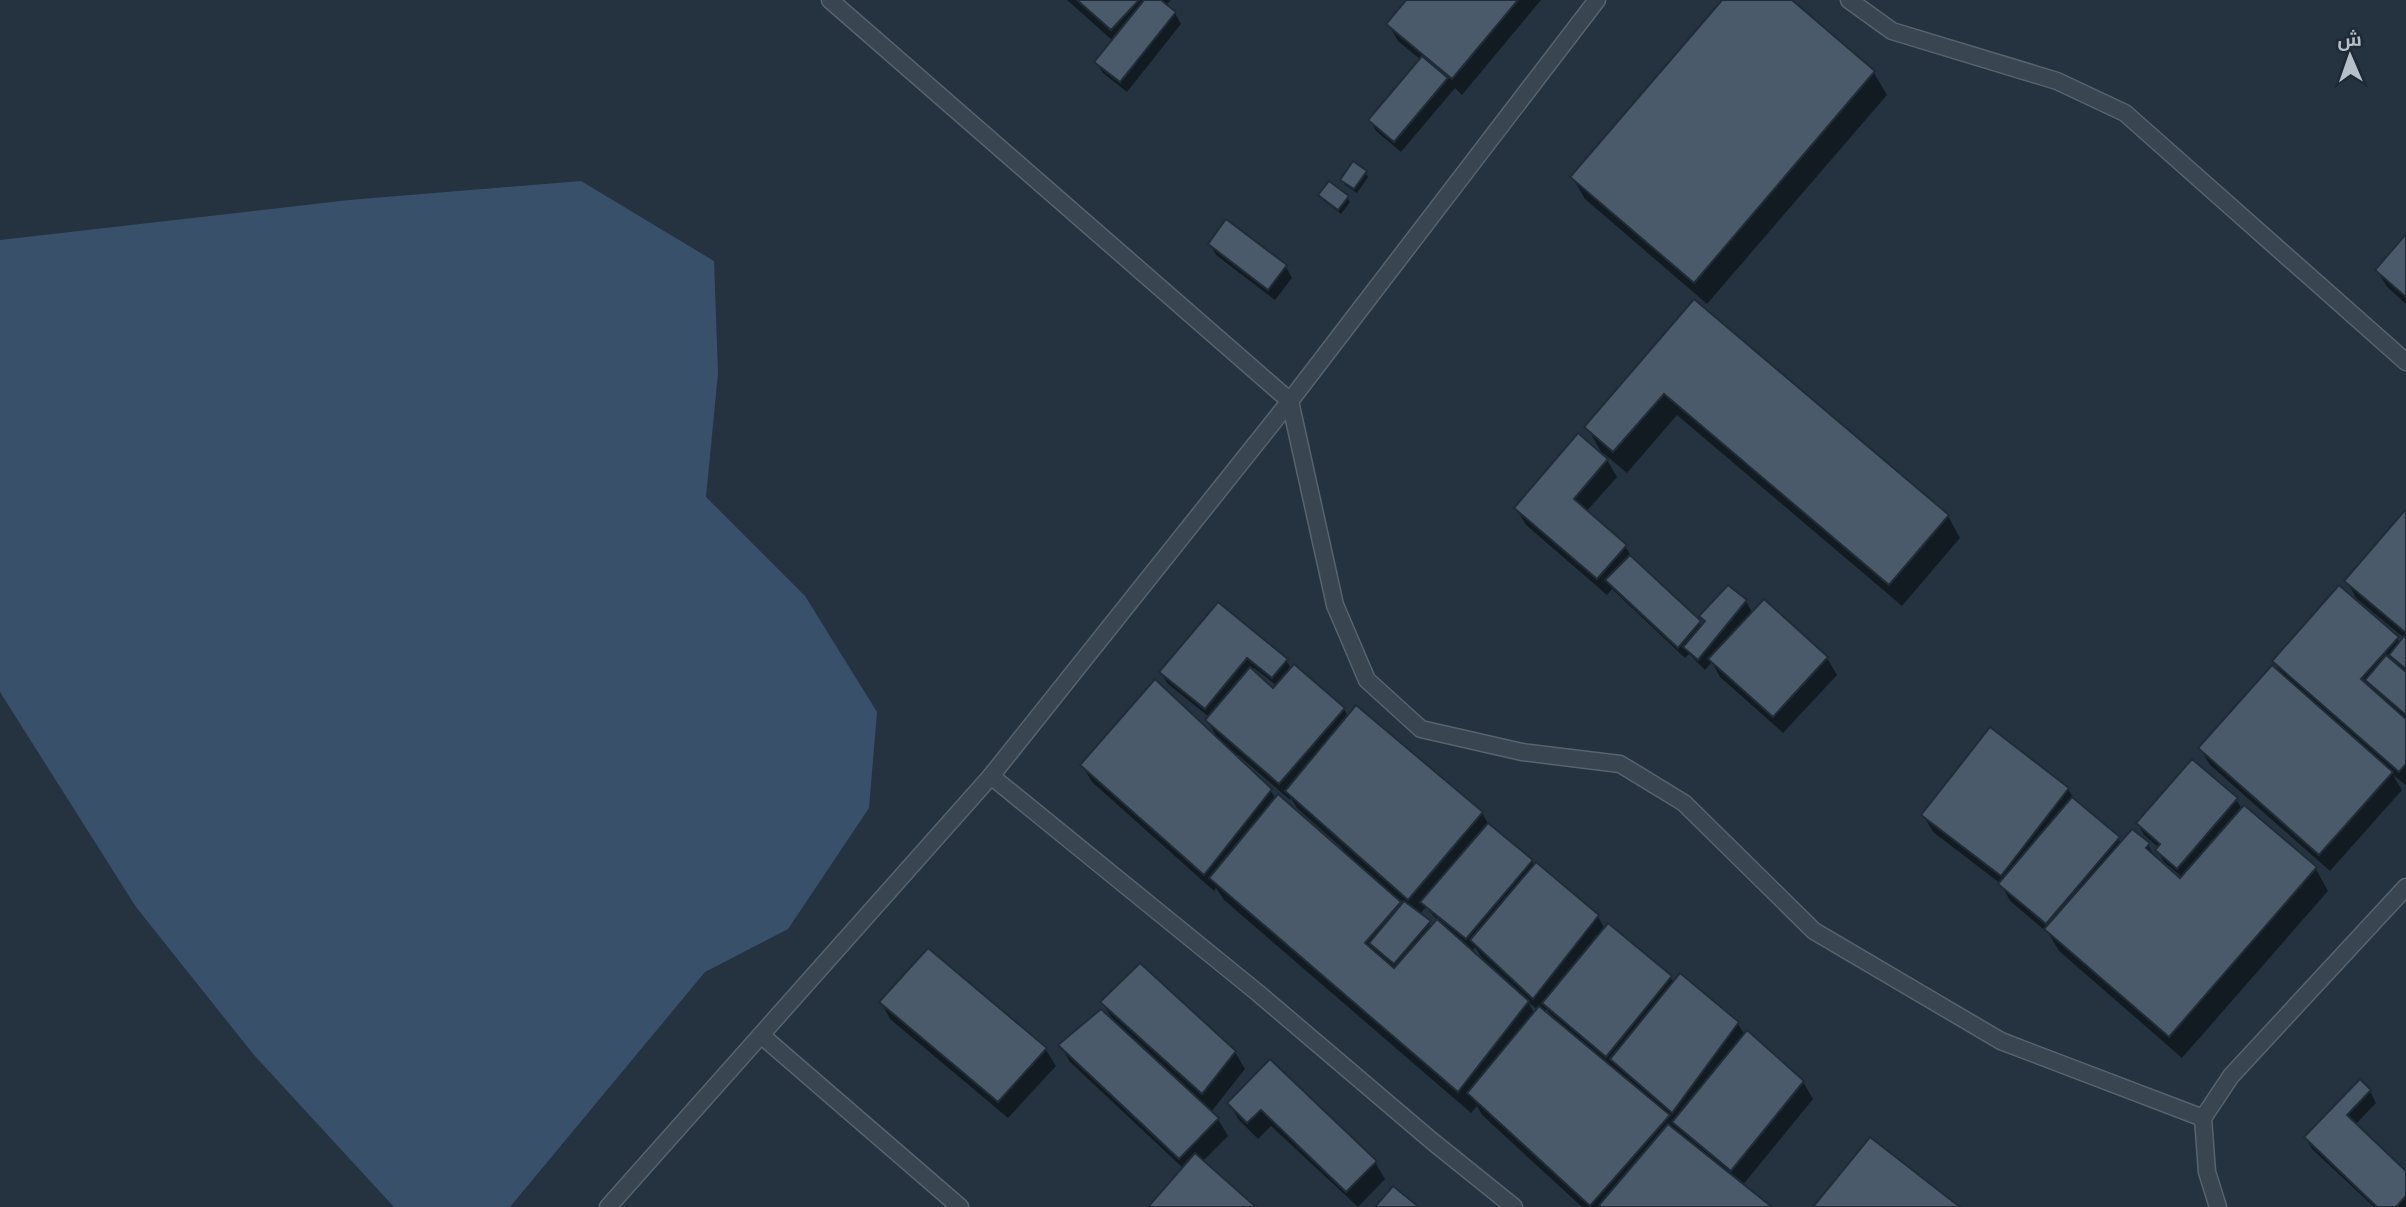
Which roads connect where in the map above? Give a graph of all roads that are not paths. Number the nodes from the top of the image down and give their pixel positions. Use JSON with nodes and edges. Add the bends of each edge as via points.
{"nodes":[{"id":1,"x":830,"y":0,"type":"edge"},
{"id":2,"x":1597,"y":0,"type":"edge"},
{"id":3,"x":1849,"y":0,"type":"edge"},
{"id":4,"x":2406,"y":362,"type":"edge"},
{"id":5,"x":1290,"y":401,"type":"junction"},
{"id":6,"x":991,"y":776,"type":"junction"},
{"id":7,"x":2406,"y":887,"type":"edge"},
{"id":8,"x":761,"y":1035,"type":"junction"},
{"id":9,"x":2203,"y":1118,"type":"junction"},
{"id":10,"x":608,"y":1207,"type":"edge"},
{"id":11,"x":960,"y":1207,"type":"edge"},
{"id":12,"x":1514,"y":1207,"type":"edge"},
{"id":13,"x":2218,"y":1207,"type":"edge"}],
"edges":[{"from":1,"to":5,"type":"lane"},
{"from":2,"to":5,"type":"lane"},
{"from":3,"to":4,"type":"lane","via":[[1892,31],[2057,81],[2125,113]]},
{"from":5,"to":6,"type":"lane"},
{"from":5,"to":9,"type":"lane","via":[[1335,605],[1367,680],[1421,729],[1522,752],[1620,764],[1684,803],[1814,931],[2001,1041]]},
{"from":6,"to":8,"type":"lane"},
{"from":6,"to":12,"type":"lane"},
{"from":7,"to":9,"type":"lane","via":[[2231,1076]]},
{"from":8,"to":10,"type":"lane"},
{"from":8,"to":11,"type":"lane"},
{"from":9,"to":13,"type":"lane","via":[[2207,1172]]}]}
